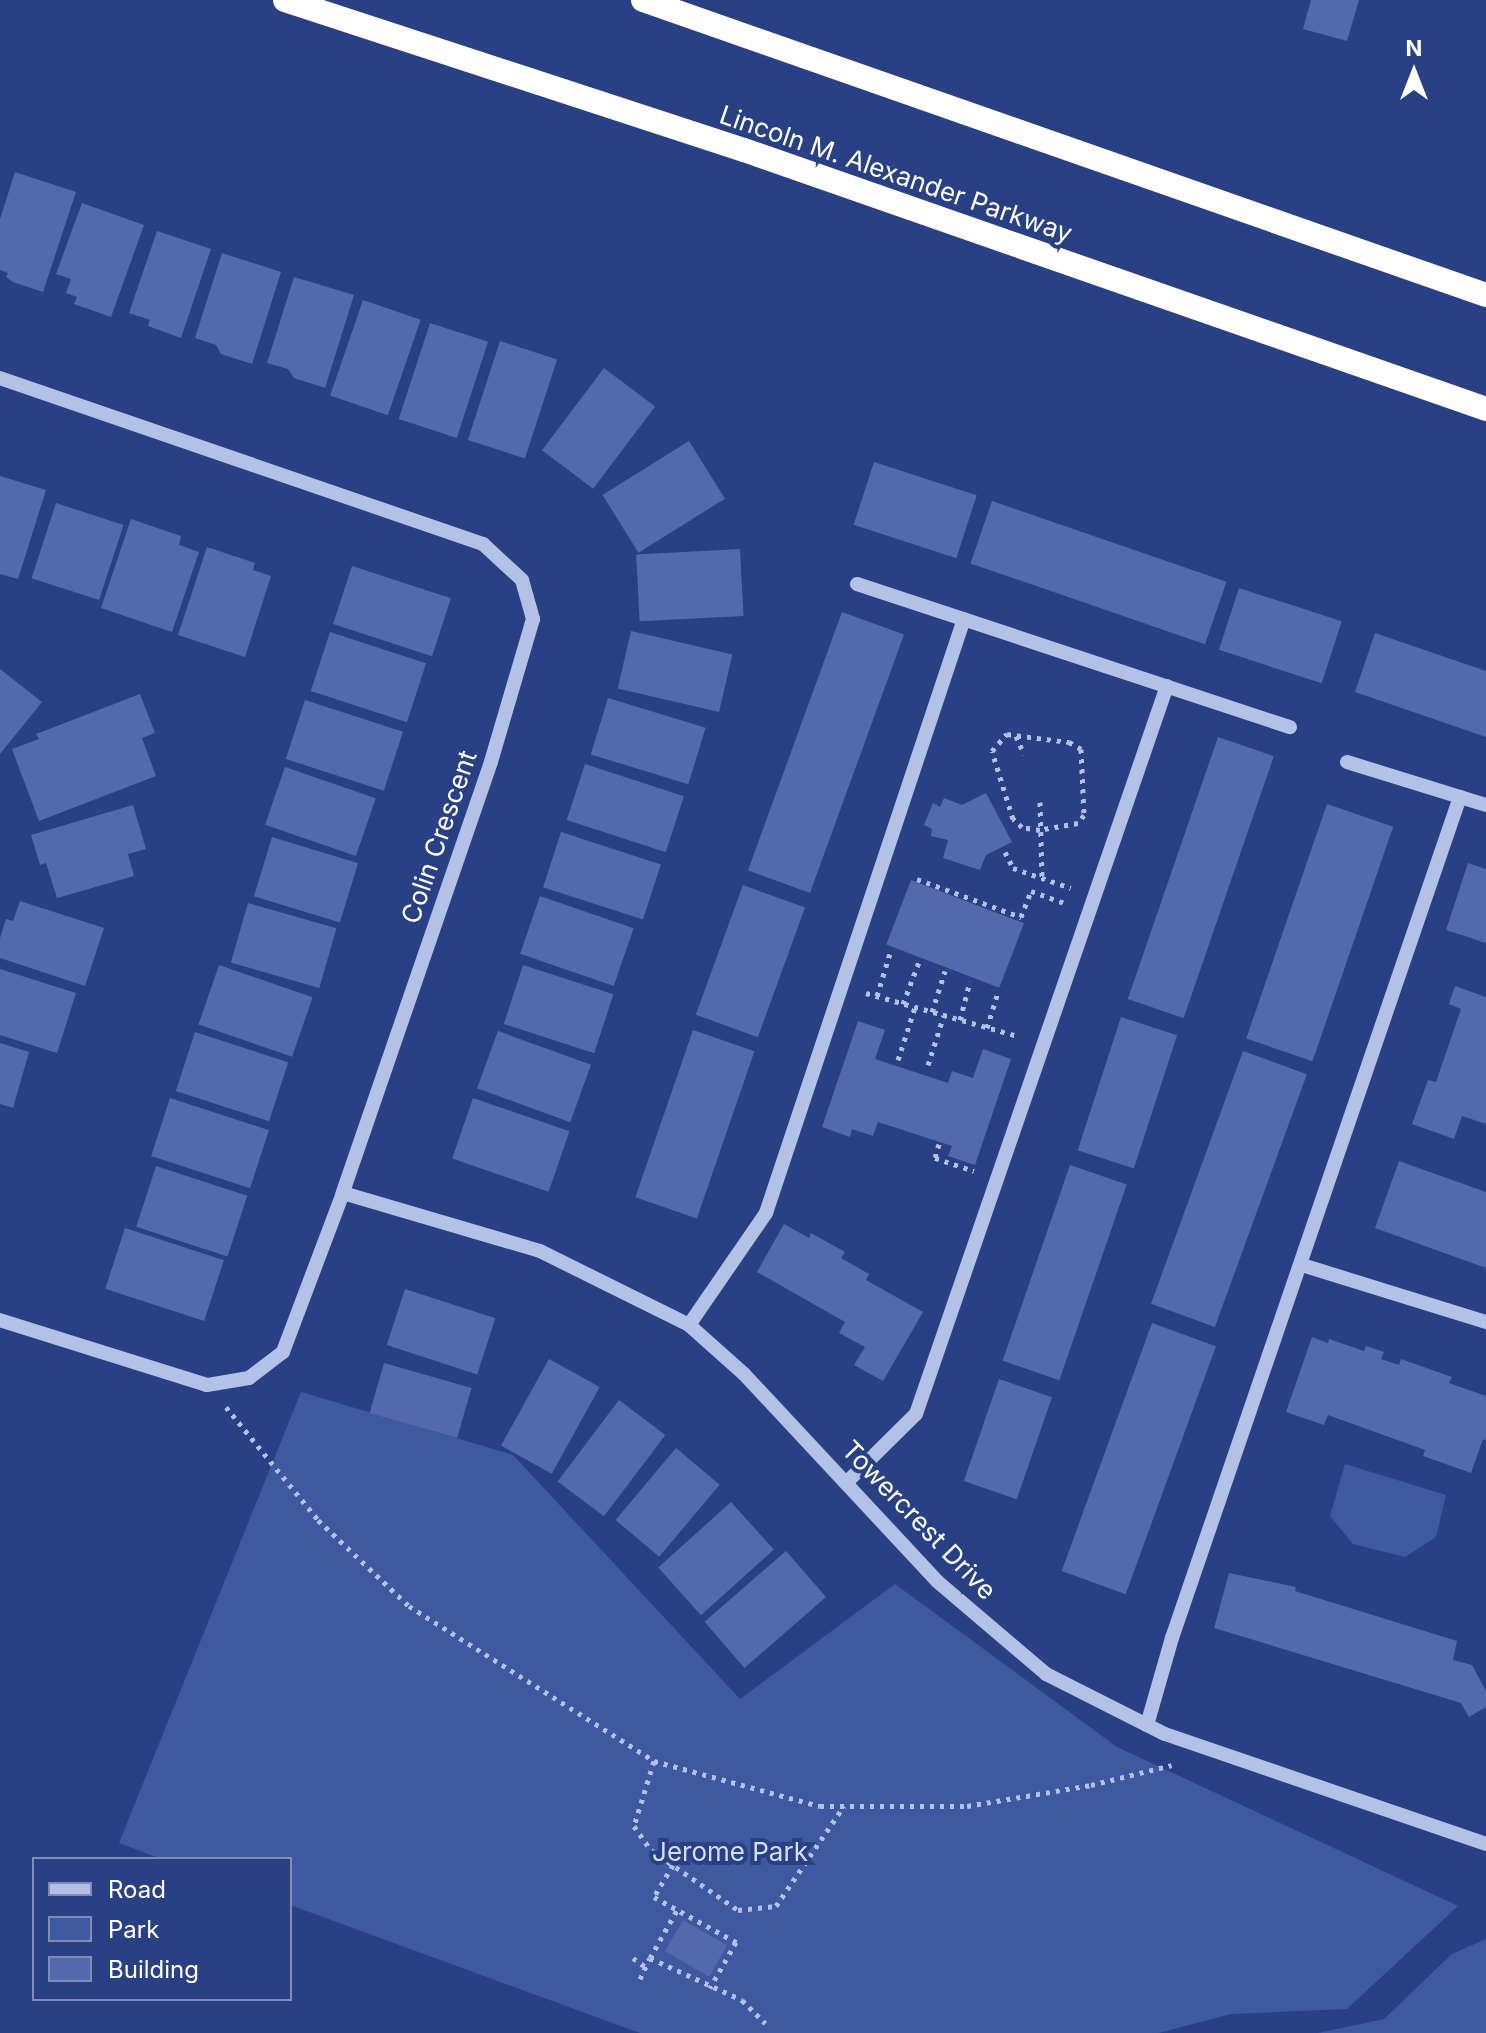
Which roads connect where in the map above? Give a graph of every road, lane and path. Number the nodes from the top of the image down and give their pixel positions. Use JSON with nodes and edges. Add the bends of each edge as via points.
{"nodes":[{"id":1,"x":285,"y":0,"type":"edge"},
{"id":2,"x":643,"y":0,"type":"edge"},
{"id":3,"x":1486,"y":295,"type":"edge"},
{"id":4,"x":0,"y":378,"type":"edge"},
{"id":5,"x":1486,"y":409,"type":"edge"},
{"id":6,"x":857,"y":584,"type":"dead end"},
{"id":7,"x":964,"y":619,"type":"junction"},
{"id":8,"x":1167,"y":686,"type":"junction"},
{"id":9,"x":1290,"y":727,"type":"dead end"},
{"id":10,"x":1015,"y":735,"type":"junction"},
{"id":11,"x":1024,"y":754,"type":"dead end"},
{"id":12,"x":1347,"y":762,"type":"dead end"},
{"id":13,"x":1460,"y":797,"type":"junction"},
{"id":14,"x":1040,"y":802,"type":"dead end"},
{"id":15,"x":1486,"y":805,"type":"edge"},
{"id":16,"x":1040,"y":830,"type":"junction"},
{"id":17,"x":1005,"y":852,"type":"dead end"},
{"id":18,"x":1042,"y":878,"type":"junction"},
{"id":19,"x":917,"y":879,"type":"dead end"},
{"id":20,"x":1095,"y":896,"type":"junction"},
{"id":21,"x":1089,"y":912,"type":"junction"},
{"id":22,"x":890,"y":953,"type":"dead end"},
{"id":23,"x":920,"y":959,"type":"dead end"},
{"id":24,"x":945,"y":971,"type":"dead end"},
{"id":25,"x":970,"y":981,"type":"dead end"},
{"id":26,"x":841,"y":986,"type":"junction"},
{"id":27,"x":998,"y":992,"type":"dead end"},
{"id":28,"x":877,"y":996,"type":"junction"},
{"id":29,"x":903,"y":1004,"type":"junction"},
{"id":30,"x":915,"y":1007,"type":"junction"},
{"id":31,"x":932,"y":1012,"type":"junction"},
{"id":32,"x":944,"y":1015,"type":"junction"},
{"id":33,"x":960,"y":1020,"type":"junction"},
{"id":34,"x":987,"y":1028,"type":"junction"},
{"id":35,"x":1044,"y":1043,"type":"junction"},
{"id":36,"x":898,"y":1060,"type":"dead end"},
{"id":37,"x":928,"y":1065,"type":"dead end"},
{"id":38,"x":939,"y":1144,"type":"dead end"},
{"id":39,"x":997,"y":1178,"type":"junction"},
{"id":40,"x":343,"y":1193,"type":"junction"},
{"id":41,"x":1302,"y":1265,"type":"junction"},
{"id":42,"x":0,"y":1320,"type":"edge"},
{"id":43,"x":1486,"y":1322,"type":"edge"},
{"id":44,"x":689,"y":1325,"type":"junction"},
{"id":45,"x":207,"y":1385,"type":"junction"},
{"id":46,"x":848,"y":1481,"type":"junction"},
{"id":47,"x":1147,"y":1725,"type":"junction"},
{"id":48,"x":1222,"y":1753,"type":"junction"},
{"id":49,"x":654,"y":1761,"type":"junction"},
{"id":50,"x":844,"y":1806,"type":"junction"},
{"id":51,"x":1486,"y":1844,"type":"edge"},
{"id":52,"x":673,"y":1865,"type":"junction"},
{"id":53,"x":677,"y":1910,"type":"junction"},
{"id":54,"x":633,"y":1958,"type":"dead end"},
{"id":55,"x":650,"y":1958,"type":"junction"},
{"id":56,"x":646,"y":1967,"type":"junction"},
{"id":57,"x":640,"y":1979,"type":"dead end"},
{"id":58,"x":710,"y":1988,"type":"junction"},
{"id":59,"x":765,"y":2023,"type":"dead end"}],
"edges":[{"from":1,"to":5,"type":"highway","name":"Lincoln M. Alexander Parkway","via":[[744,150]]},
{"from":2,"to":3,"type":"highway"},
{"from":4,"to":40,"type":"street","name":"Colin Crescent","via":[[483,544],[522,580],[533,619],[491,762]]},
{"from":6,"to":7,"type":"street"},
{"from":7,"to":8,"type":"street"},
{"from":7,"to":26,"type":"street"},
{"from":8,"to":9,"type":"street"},
{"from":8,"to":20,"type":"street"},
{"from":10,"to":11,"type":"path"},
{"from":10,"to":16,"type":"path","via":[[1007,734],[992,751],[995,767],[1013,819],[1022,827]]},
{"from":10,"to":16,"type":"path","via":[[1069,742],[1081,749],[1084,815],[1078,823]]},
{"from":12,"to":13,"type":"street"},
{"from":13,"to":15,"type":"street"},
{"from":13,"to":41,"type":"street"},
{"from":14,"to":16,"type":"path"},
{"from":16,"to":18,"type":"path"},
{"from":17,"to":18,"type":"path","via":[[1013,868]]},
{"from":18,"to":20,"type":"path"},
{"from":19,"to":21,"type":"path","via":[[1021,917],[1031,891]]},
{"from":20,"to":21,"type":"street"},
{"from":21,"to":35,"type":"street"},
{"from":22,"to":28,"type":"path"},
{"from":23,"to":29,"type":"path"},
{"from":24,"to":31,"type":"path"},
{"from":25,"to":33,"type":"path"},
{"from":26,"to":28,"type":"path"},
{"from":26,"to":44,"type":"street","via":[[766,1213]]},
{"from":27,"to":34,"type":"path"},
{"from":28,"to":29,"type":"path"},
{"from":29,"to":30,"type":"path"},
{"from":30,"to":31,"type":"path"},
{"from":30,"to":36,"type":"path"},
{"from":31,"to":32,"type":"path"},
{"from":32,"to":33,"type":"path"},
{"from":32,"to":37,"type":"path"},
{"from":33,"to":34,"type":"path"},
{"from":34,"to":35,"type":"path"},
{"from":35,"to":39,"type":"street"},
{"from":38,"to":39,"type":"path","via":[[935,1158]]},
{"from":39,"to":46,"type":"street","via":[[916,1414]]},
{"from":40,"to":44,"type":"street","name":"Towercrest Drive","via":[[540,1251]]},
{"from":40,"to":45,"type":"street","name":"Colin Crescent","via":[[283,1352],[249,1378]]},
{"from":41,"to":43,"type":"street"},
{"from":41,"to":47,"type":"street","via":[[1172,1638]]},
{"from":42,"to":45,"type":"street","name":"Colin Crescent"},
{"from":44,"to":46,"type":"street","name":"Towercrest Drive"},
{"from":45,"to":49,"type":"path","via":[[318,1520],[409,1606]]},
{"from":46,"to":47,"type":"street","name":"Towercrest Drive","via":[[938,1582],[1046,1674]]},
{"from":47,"to":48,"type":"street","name":"Towercrest Drive"},
{"from":48,"to":50,"type":"path","via":[[1091,1785],[967,1806]]},
{"from":48,"to":51,"type":"street","name":"Towercrest Drive"},
{"from":49,"to":50,"type":"path","via":[[820,1806]]},
{"from":49,"to":52,"type":"path","via":[[634,1826],[651,1850]]},
{"from":50,"to":52,"type":"path","via":[[776,1906],[738,1910]]},
{"from":52,"to":53,"type":"path","via":[[654,1897]]},
{"from":53,"to":55,"type":"path"},
{"from":53,"to":58,"type":"path","via":[[736,1942]]},
{"from":54,"to":56,"type":"path"},
{"from":55,"to":56,"type":"path"},
{"from":55,"to":58,"type":"path"},
{"from":56,"to":57,"type":"path"},
{"from":58,"to":59,"type":"path","via":[[742,2000]]}]}
